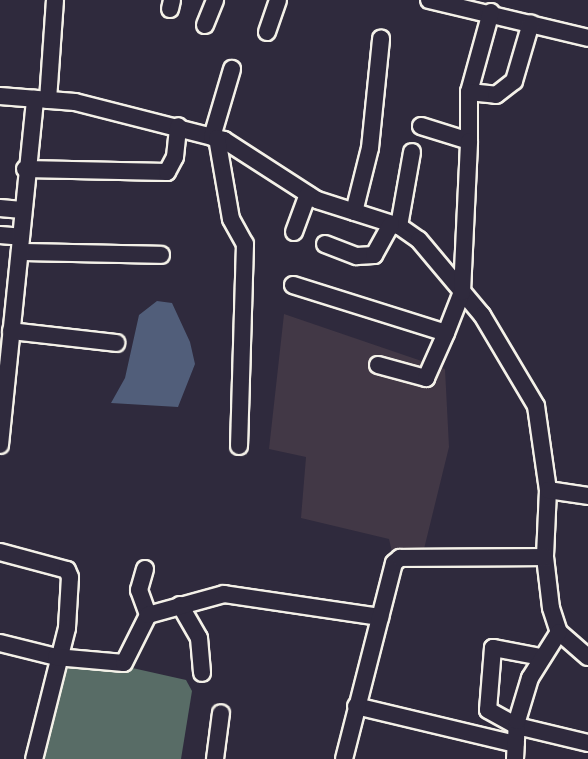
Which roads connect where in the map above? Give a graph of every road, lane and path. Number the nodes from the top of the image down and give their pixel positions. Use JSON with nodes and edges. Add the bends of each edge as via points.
{"nodes":[{"id":1,"x":55,"y":0,"type":"edge"},
{"id":2,"x":215,"y":0,"type":"edge"},
{"id":3,"x":278,"y":0,"type":"edge"},
{"id":4,"x":429,"y":0,"type":"edge"},
{"id":5,"x":491,"y":12,"type":"junction"},
{"id":6,"x":531,"y":23,"type":"junction"},
{"id":7,"x":205,"y":25,"type":"dead end"},
{"id":8,"x":267,"y":33,"type":"dead end"},
{"id":9,"x":588,"y":38,"type":"edge"},
{"id":10,"x":381,"y":39,"type":"dead end"},
{"id":11,"x":232,"y":69,"type":"dead end"},
{"id":12,"x":469,"y":92,"type":"junction"},
{"id":13,"x":0,"y":96,"type":"edge"},
{"id":14,"x":42,"y":99,"type":"junction"},
{"id":15,"x":178,"y":126,"type":"junction"},
{"id":16,"x":422,"y":126,"type":"dead end"},
{"id":17,"x":215,"y":137,"type":"junction"},
{"id":18,"x":469,"y":141,"type":"junction"},
{"id":19,"x":412,"y":152,"type":"dead end"},
{"id":20,"x":25,"y":169,"type":"junction"},
{"id":21,"x":308,"y":194,"type":"junction"},
{"id":22,"x":0,"y":208,"type":"edge"},
{"id":23,"x":22,"y":210,"type":"junction"},
{"id":24,"x":354,"y":212,"type":"junction"},
{"id":25,"x":395,"y":225,"type":"junction"},
{"id":26,"x":294,"y":232,"type":"dead end"},
{"id":27,"x":0,"y":235,"type":"edge"},
{"id":28,"x":20,"y":244,"type":"junction"},
{"id":29,"x":325,"y":244,"type":"dead end"},
{"id":30,"x":161,"y":255,"type":"dead end"},
{"id":31,"x":293,"y":285,"type":"dead end"},
{"id":32,"x":462,"y":292,"type":"junction"},
{"id":33,"x":11,"y":331,"type":"junction"},
{"id":34,"x":446,"y":333,"type":"junction"},
{"id":35,"x":116,"y":343,"type":"dead end"},
{"id":36,"x":378,"y":365,"type":"dead end"},
{"id":37,"x":0,"y":445,"type":"edge"},
{"id":38,"x":239,"y":446,"type":"dead end"},
{"id":39,"x":548,"y":490,"type":"junction"},
{"id":40,"x":588,"y":496,"type":"edge"},
{"id":41,"x":0,"y":552,"type":"edge"},
{"id":42,"x":545,"y":557,"type":"junction"},
{"id":43,"x":145,"y":569,"type":"dead end"},
{"id":44,"x":180,"y":605,"type":"junction"},
{"id":45,"x":148,"y":615,"type":"junction"},
{"id":46,"x":380,"y":617,"type":"junction"},
{"id":47,"x":559,"y":632,"type":"junction"},
{"id":48,"x":0,"y":643,"type":"edge"},
{"id":49,"x":56,"y":657,"type":"junction"},
{"id":50,"x":542,"y":657,"type":"junction"},
{"id":51,"x":588,"y":657,"type":"edge"},
{"id":52,"x":202,"y":673,"type":"dead end"},
{"id":53,"x":356,"y":706,"type":"junction"},
{"id":54,"x":221,"y":713,"type":"dead end"},
{"id":55,"x":517,"y":726,"type":"junction"},
{"id":56,"x":588,"y":742,"type":"edge"},
{"id":57,"x":515,"y":751,"type":"edge"},
{"id":58,"x":34,"y":759,"type":"edge"},
{"id":59,"x":215,"y":759,"type":"edge"},
{"id":60,"x":344,"y":759,"type":"edge"}],
"edges":[{"from":1,"to":14,"type":"street"},
{"from":2,"to":7,"type":"street"},
{"from":3,"to":8,"type":"street"},
{"from":4,"to":5,"type":"street"},
{"from":5,"to":6,"type":"street"},
{"from":5,"to":12,"type":"street"},
{"from":6,"to":9,"type":"street"},
{"from":6,"to":12,"type":"street","via":[[514,81],[496,95]]},
{"from":10,"to":24,"type":"street","via":[[370,148]]},
{"from":11,"to":17,"type":"street"},
{"from":12,"to":18,"type":"street"},
{"from":13,"to":14,"type":"street"},
{"from":14,"to":15,"type":"street"},
{"from":14,"to":20,"type":"street"},
{"from":15,"to":17,"type":"street"},
{"from":15,"to":20,"type":"street","via":[[175,157],[167,172]]},
{"from":16,"to":18,"type":"street"},
{"from":17,"to":21,"type":"street"},
{"from":17,"to":38,"type":"street","via":[[231,219],[245,244]]},
{"from":18,"to":32,"type":"street"},
{"from":19,"to":25,"type":"street"},
{"from":20,"to":23,"type":"street"},
{"from":21,"to":24,"type":"street"},
{"from":21,"to":26,"type":"street"},
{"from":22,"to":23,"type":"street"},
{"from":23,"to":28,"type":"street"},
{"from":24,"to":25,"type":"street"},
{"from":25,"to":29,"type":"street","via":[[374,255],[357,256]]},
{"from":25,"to":32,"type":"street","via":[[419,240]]},
{"from":27,"to":28,"type":"street"},
{"from":28,"to":30,"type":"street"},
{"from":28,"to":33,"type":"street"},
{"from":31,"to":34,"type":"street"},
{"from":32,"to":34,"type":"street"},
{"from":32,"to":39,"type":"street","via":[[482,315],[536,406]]},
{"from":33,"to":35,"type":"street"},
{"from":33,"to":37,"type":"street"},
{"from":34,"to":36,"type":"street","via":[[426,378]]},
{"from":39,"to":40,"type":"street"},
{"from":39,"to":42,"type":"street"},
{"from":41,"to":49,"type":"street","via":[[67,570],[67,628]]},
{"from":42,"to":46,"type":"street","via":[[400,558],[391,569]]},
{"from":42,"to":47,"type":"street","via":[[551,608]]},
{"from":43,"to":45,"type":"street","via":[[139,590]]},
{"from":44,"to":45,"type":"street"},
{"from":44,"to":46,"type":"street","via":[[224,594]]},
{"from":44,"to":52,"type":"street","via":[[199,638]]},
{"from":45,"to":49,"type":"street","via":[[124,663]]},
{"from":46,"to":53,"type":"street"},
{"from":47,"to":50,"type":"street"},
{"from":47,"to":51,"type":"street"},
{"from":48,"to":49,"type":"street"},
{"from":49,"to":58,"type":"street"},
{"from":50,"to":55,"type":"street","via":[[530,678]]},
{"from":50,"to":55,"type":"street","via":[[501,647],[491,653],[488,710]]},
{"from":53,"to":57,"type":"street"},
{"from":53,"to":60,"type":"street"},
{"from":54,"to":59,"type":"street"},
{"from":55,"to":56,"type":"street"},
{"from":55,"to":57,"type":"street"}]}
